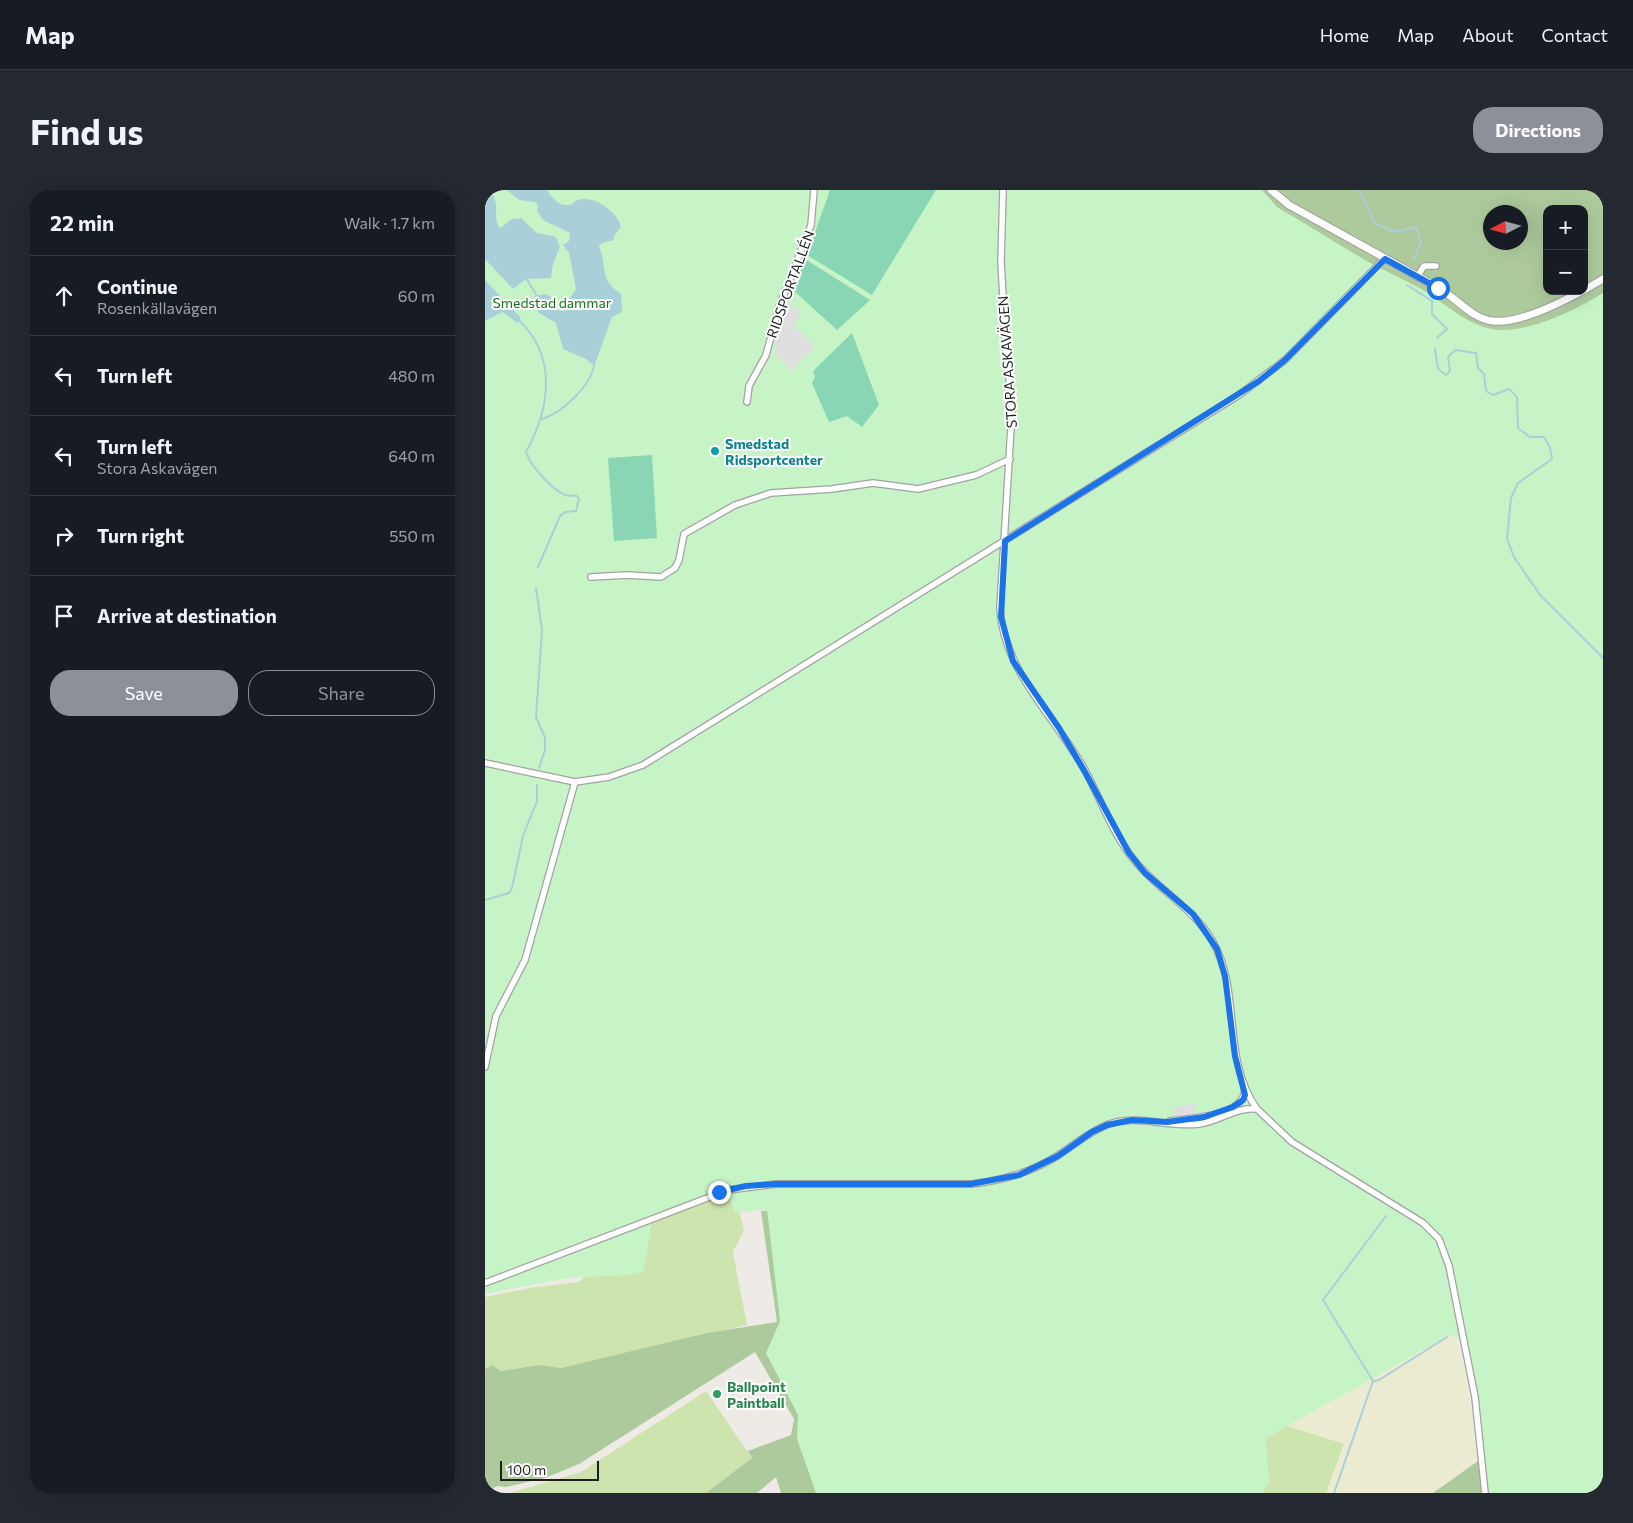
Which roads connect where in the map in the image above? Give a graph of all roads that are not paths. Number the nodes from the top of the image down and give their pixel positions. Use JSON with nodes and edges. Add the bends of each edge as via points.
{"nodes":[{"id":1,"x":814,"y":190,"type":"edge"},
{"id":2,"x":1003,"y":190,"type":"edge"},
{"id":3,"x":1271,"y":190,"type":"edge"},
{"id":4,"x":1385,"y":259,"type":"junction"},
{"id":5,"x":1436,"y":266,"type":"dead end"},
{"id":6,"x":1417,"y":277,"type":"junction"},
{"id":7,"x":1603,"y":279,"type":"edge"},
{"id":8,"x":1588,"y":288,"type":"edge"},
{"id":9,"x":1574,"y":295,"type":"edge"},
{"id":10,"x":747,"y":402,"type":"dead end"},
{"id":11,"x":1010,"y":459,"type":"junction"},
{"id":12,"x":1005,"y":541,"type":"junction"},
{"id":13,"x":591,"y":577,"type":"dead end"},
{"id":14,"x":485,"y":763,"type":"edge"},
{"id":15,"x":575,"y":782,"type":"junction"},
{"id":16,"x":485,"y":1067,"type":"edge"},
{"id":17,"x":1245,"y":1090,"type":"junction"},
{"id":18,"x":1257,"y":1108,"type":"junction"},
{"id":19,"x":1167,"y":1122,"type":"junction"},
{"id":20,"x":485,"y":1283,"type":"edge"},
{"id":21,"x":1485,"y":1493,"type":"edge"}],
"edges":[{"from":1,"to":10,"type":"street","name":"RIDSPORTALLÉN","via":[[811,225],[779,307],[766,355],[749,386]]},
{"from":2,"to":11,"type":"street","name":"STORA ASKAVÄGEN","via":[[1001,262],[1012,411]]},
{"from":3,"to":4,"type":"street","via":[[1289,205]]},
{"from":4,"to":6,"type":"street"},
{"from":4,"to":12,"type":"street","via":[[1285,360],[1259,381]]},
{"from":5,"to":6,"type":"street","via":[[1424,266]]},
{"from":6,"to":9,"type":"street","via":[[1477,315],[1495,321],[1537,312]]},
{"from":7,"to":8,"type":"street"},
{"from":11,"to":12,"type":"street","name":"STORA ASKAVÄGEN"},
{"from":11,"to":13,"type":"street","via":[[976,475],[918,489],[873,483],[753,497],[684,534],[675,568],[661,578],[627,575]]},
{"from":12,"to":15,"type":"street","via":[[643,765],[609,777]]},
{"from":12,"to":17,"type":"street","name":"STORA ASKAVÄGEN","via":[[1001,617],[1013,661],[1073,751],[1129,853],[1145,873],[1193,914],[1217,949],[1225,976],[1235,1056]]},
{"from":14,"to":15,"type":"street"},
{"from":15,"to":16,"type":"street","via":[[525,960],[496,1016]]},
{"from":17,"to":18,"type":"street","name":"STORA ASKAVÄGEN"},
{"from":17,"to":19,"type":"street","via":[[1239,1104],[1220,1112]]},
{"from":18,"to":19,"type":"street","via":[[1199,1124]]},
{"from":18,"to":21,"type":"street","name":"STORA ASKAVÄGEN","via":[[1292,1142],[1423,1224],[1439,1239],[1449,1266],[1475,1397]]},
{"from":19,"to":20,"type":"street","via":[[1132,1120],[1107,1125],[1039,1166],[995,1181],[971,1184],[776,1184],[728,1190]]}]}
